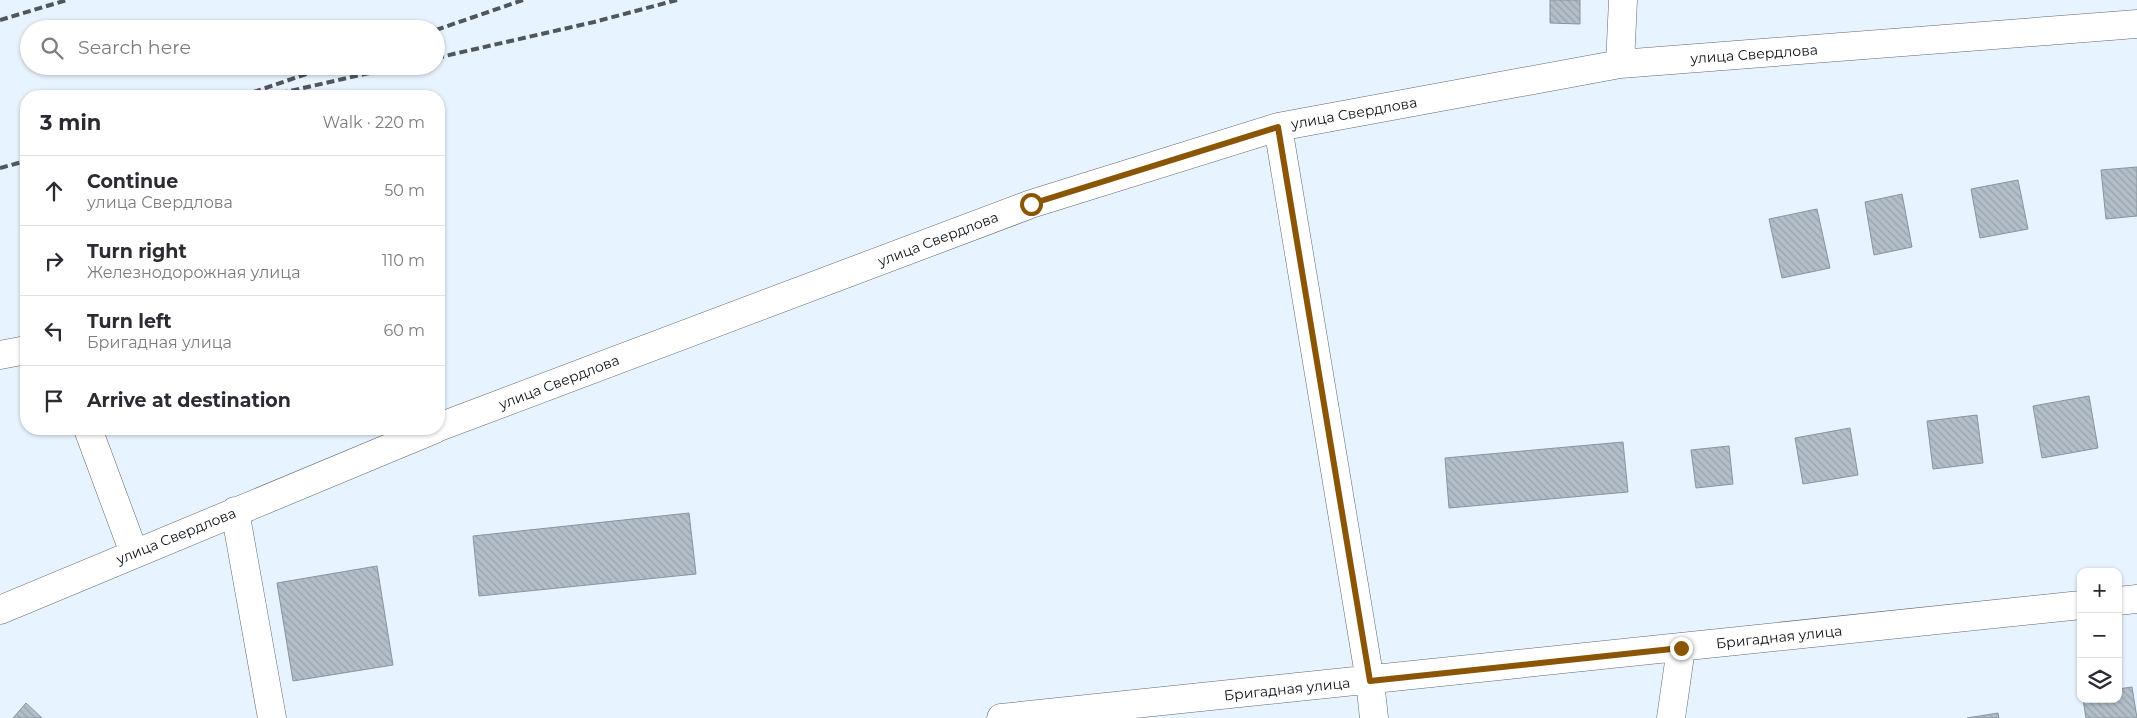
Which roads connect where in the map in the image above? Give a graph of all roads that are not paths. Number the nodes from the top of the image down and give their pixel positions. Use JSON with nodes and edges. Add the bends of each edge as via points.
{"nodes":[{"id":1,"x":1623,"y":0,"type":"edge"},
{"id":2,"x":2137,"y":24,"type":"edge"},
{"id":3,"x":1620,"y":64,"type":"junction"},
{"id":4,"x":1278,"y":127,"type":"junction"},
{"id":5,"x":20,"y":351,"type":"edge"},
{"id":6,"x":0,"y":355,"type":"edge"},
{"id":7,"x":445,"y":425,"type":"edge"},
{"id":8,"x":90,"y":435,"type":"edge"},
{"id":9,"x":420,"y":435,"type":"edge"},
{"id":10,"x":236,"y":511,"type":"junction"},
{"id":11,"x":134,"y":553,"type":"junction"},
{"id":12,"x":2137,"y":599,"type":"edge"},
{"id":13,"x":2122,"y":601,"type":"edge"},
{"id":14,"x":2077,"y":605,"type":"edge"},
{"id":15,"x":0,"y":610,"type":"edge"},
{"id":16,"x":1681,"y":648,"type":"junction"},
{"id":17,"x":1370,"y":681,"type":"junction"},
{"id":18,"x":272,"y":718,"type":"edge"},
{"id":19,"x":1001,"y":718,"type":"edge"},
{"id":20,"x":1374,"y":718,"type":"edge"},
{"id":21,"x":1672,"y":718,"type":"edge"}],
"edges":[{"from":1,"to":3,"type":"street"},
{"from":2,"to":3,"type":"street","name":"улица Свердлова"},
{"from":3,"to":4,"type":"street","name":"улица Свердлова"},
{"from":4,"to":7,"type":"street","name":"улица Свердлова","via":[[1031,204]]},
{"from":4,"to":17,"type":"street"},
{"from":5,"to":6,"type":"street"},
{"from":8,"to":11,"type":"street"},
{"from":9,"to":10,"type":"street","name":"улица Свердлова"},
{"from":10,"to":11,"type":"street","name":"улица Свердлова"},
{"from":10,"to":18,"type":"street"},
{"from":11,"to":15,"type":"street","name":"улица Свердлова"},
{"from":12,"to":13,"type":"street"},
{"from":14,"to":16,"type":"street","name":"Бригадная улица"},
{"from":16,"to":17,"type":"street","name":"Бригадная улица"},
{"from":16,"to":21,"type":"street"},
{"from":17,"to":19,"type":"street","name":"Бригадная улица"},
{"from":17,"to":20,"type":"street"}]}
